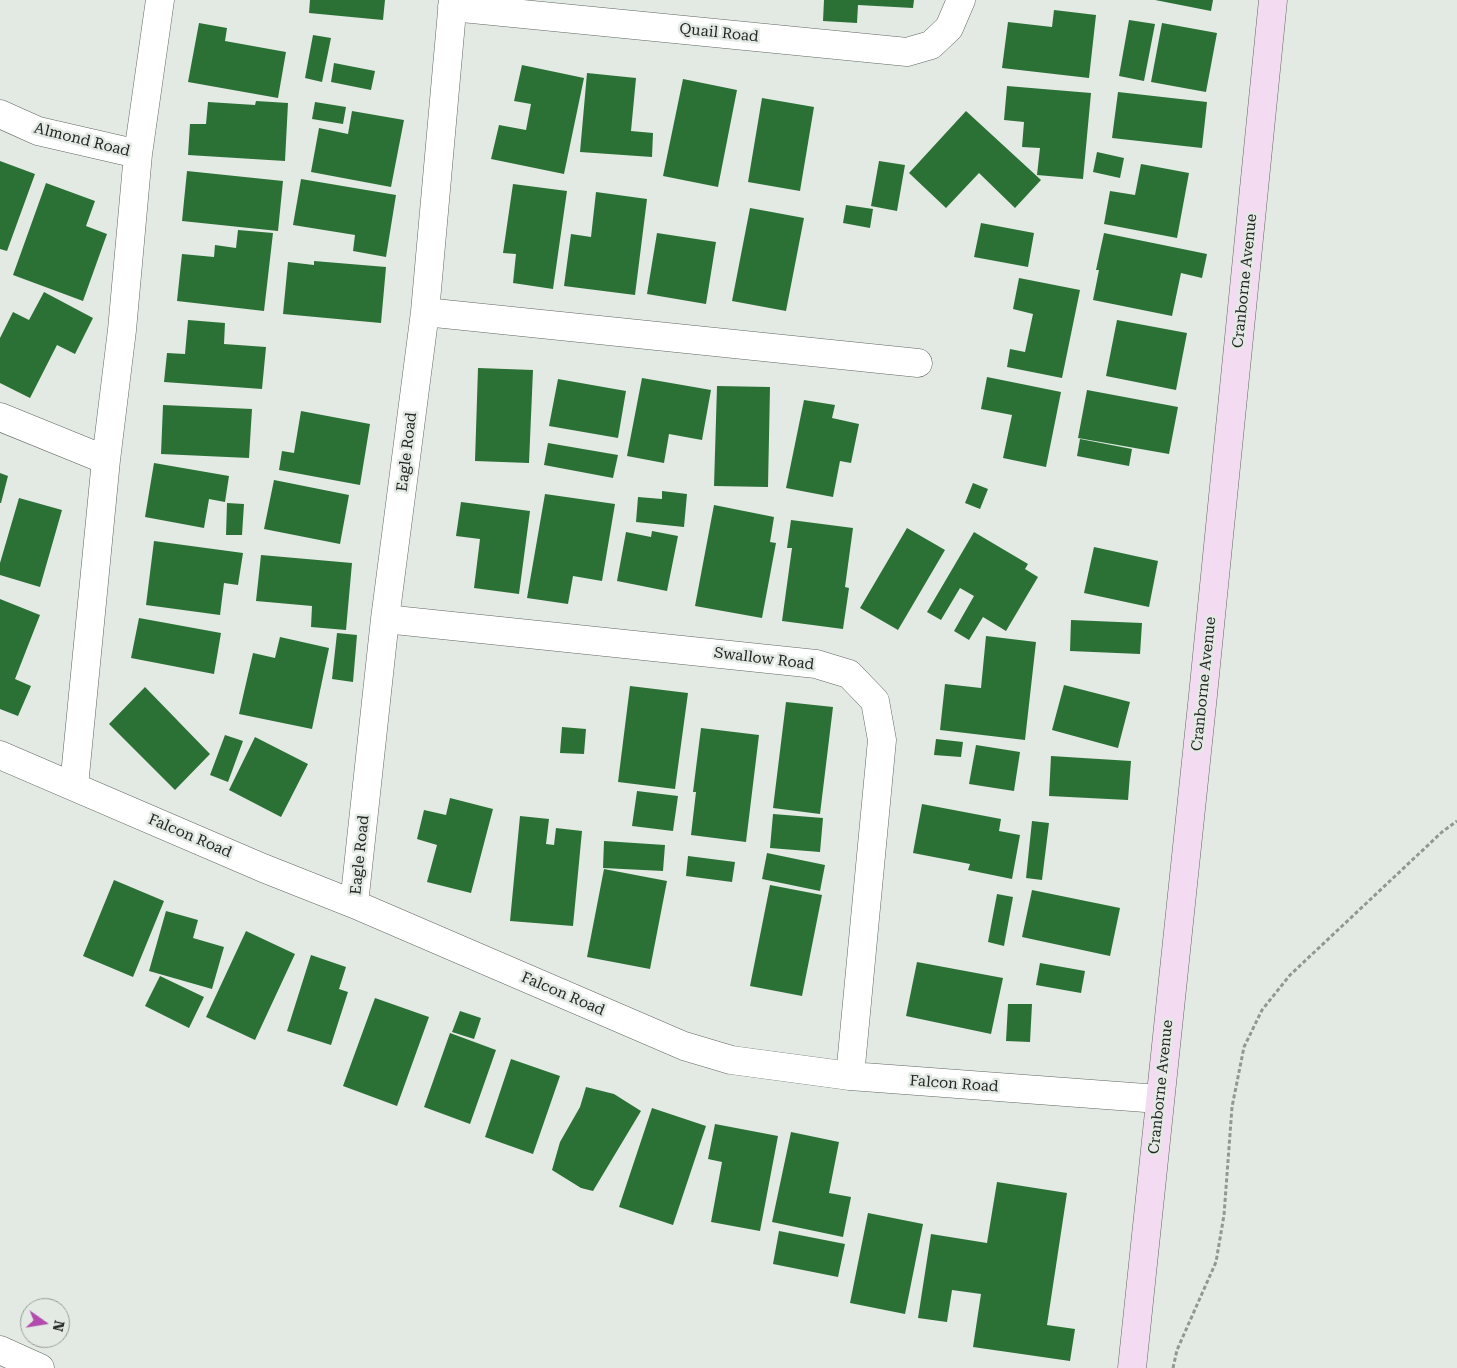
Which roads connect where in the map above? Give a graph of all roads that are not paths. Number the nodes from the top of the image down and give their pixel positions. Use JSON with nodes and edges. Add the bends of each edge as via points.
{"nodes":[{"id":1,"x":160,"y":0,"type":"edge"},
{"id":2,"x":961,"y":0,"type":"edge"},
{"id":3,"x":1273,"y":0,"type":"edge"},
{"id":4,"x":453,"y":4,"type":"edge"},
{"id":5,"x":0,"y":114,"type":"edge"},
{"id":6,"x":138,"y":154,"type":"junction"},
{"id":7,"x":425,"y":312,"type":"junction"},
{"id":8,"x":918,"y":363,"type":"dead end"},
{"id":9,"x":0,"y":417,"type":"edge"},
{"id":10,"x":106,"y":460,"type":"junction"},
{"id":11,"x":385,"y":619,"type":"junction"},
{"id":12,"x":0,"y":755,"type":"edge"},
{"id":13,"x":74,"y":786,"type":"junction"},
{"id":14,"x":354,"y":904,"type":"junction"},
{"id":15,"x":850,"y":1076,"type":"junction"},
{"id":16,"x":1159,"y":1099,"type":"junction"},
{"id":17,"x":0,"y":1350,"type":"edge"},
{"id":18,"x":40,"y":1368,"type":"edge"},
{"id":19,"x":1132,"y":1368,"type":"edge"}],
"edges":[{"from":1,"to":6,"type":"street"},
{"from":2,"to":4,"type":"street","name":"Quail Road","via":[[949,28],[931,45],[907,52]]},
{"from":3,"to":16,"type":"street","name":"Cranborne Avenue"},
{"from":4,"to":7,"type":"street","name":"Eagle Road"},
{"from":5,"to":6,"type":"street","name":"Almond Road","via":[[38,132]]},
{"from":6,"to":10,"type":"street"},
{"from":7,"to":8,"type":"street"},
{"from":7,"to":11,"type":"street","name":"Eagle Road"},
{"from":9,"to":10,"type":"street"},
{"from":10,"to":13,"type":"street"},
{"from":11,"to":14,"type":"street","name":"Eagle Road"},
{"from":11,"to":15,"type":"street","name":"Swallow Road","via":[[816,664],[849,674],[875,701],[882,740]]},
{"from":12,"to":13,"type":"street","name":"Falcon Road"},
{"from":13,"to":14,"type":"street","name":"Falcon Road"},
{"from":14,"to":15,"type":"street","name":"Falcon Road","via":[[684,1046],[731,1060]]},
{"from":15,"to":16,"type":"street","name":"Falcon Road"},
{"from":16,"to":19,"type":"street","name":"Cranborne Avenue"},
{"from":17,"to":18,"type":"street"}]}
